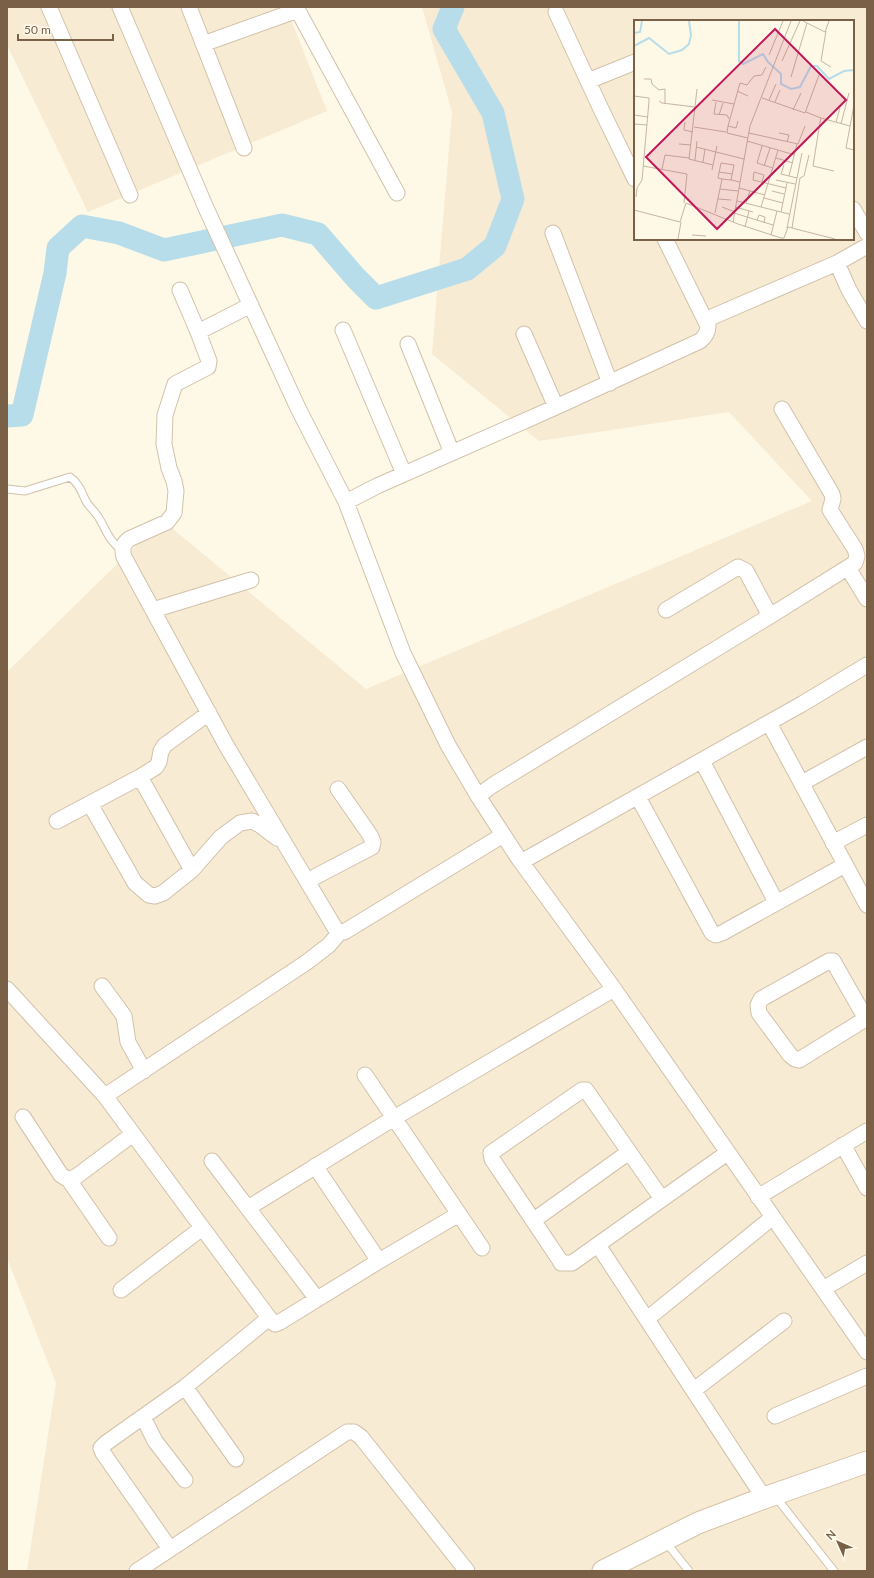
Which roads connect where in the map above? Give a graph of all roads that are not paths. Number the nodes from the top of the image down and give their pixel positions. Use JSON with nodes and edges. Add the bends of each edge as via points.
{"nodes":[{"id":1,"x":49,"y":7,"type":"edge"},
{"id":2,"x":120,"y":7,"type":"edge"},
{"id":3,"x":189,"y":7,"type":"edge"},
{"id":4,"x":297,"y":9,"type":"edge"},
{"id":5,"x":556,"y":12,"type":"dead end"},
{"id":6,"x":204,"y":44,"type":"junction"},
{"id":7,"x":634,"y":62,"type":"edge"},
{"id":8,"x":588,"y":81,"type":"junction"},
{"id":9,"x":244,"y":148,"type":"dead end"},
{"id":10,"x":634,"y":177,"type":"edge"},
{"id":11,"x":397,"y":193,"type":"dead end"},
{"id":12,"x":130,"y":195,"type":"dead end"},
{"id":13,"x":854,"y":211,"type":"edge"},
{"id":14,"x":553,"y":233,"type":"dead end"},
{"id":15,"x":867,"y":233,"type":"edge"},
{"id":16,"x":665,"y":240,"type":"edge"},
{"id":17,"x":867,"y":246,"type":"edge"},
{"id":18,"x":837,"y":263,"type":"junction"},
{"id":19,"x":180,"y":290,"type":"dead end"},
{"id":20,"x":251,"y":305,"type":"junction"},
{"id":21,"x":705,"y":320,"type":"junction"},
{"id":22,"x":867,"y":321,"type":"edge"},
{"id":23,"x":343,"y":330,"type":"dead end"},
{"id":24,"x":198,"y":332,"type":"junction"},
{"id":25,"x":524,"y":334,"type":"dead end"},
{"id":26,"x":408,"y":344,"type":"dead end"},
{"id":27,"x":610,"y":382,"type":"junction"},
{"id":28,"x":556,"y":407,"type":"junction"},
{"id":29,"x":782,"y":409,"type":"dead end"},
{"id":30,"x":452,"y":453,"type":"junction"},
{"id":31,"x":404,"y":474,"type":"junction"},
{"id":32,"x":7,"y":489,"type":"edge"},
{"id":33,"x":346,"y":502,"type":"junction"},
{"id":34,"x":122,"y":550,"type":"junction"},
{"id":35,"x":848,"y":568,"type":"junction"},
{"id":36,"x":251,"y":580,"type":"dead end"},
{"id":37,"x":867,"y":599,"type":"edge"},
{"id":38,"x":153,"y":610,"type":"junction"},
{"id":39,"x":666,"y":610,"type":"dead end"},
{"id":40,"x":770,"y":616,"type":"junction"},
{"id":41,"x":867,"y":665,"type":"edge"},
{"id":42,"x":209,"y":713,"type":"junction"},
{"id":43,"x":769,"y":723,"type":"junction"},
{"id":44,"x":867,"y":747,"type":"edge"},
{"id":45,"x":702,"y":760,"type":"junction"},
{"id":46,"x":140,"y":777,"type":"junction"},
{"id":47,"x":802,"y":783,"type":"junction"},
{"id":48,"x":338,"y":789,"type":"dead end"},
{"id":49,"x":478,"y":796,"type":"junction"},
{"id":50,"x":638,"y":797,"type":"junction"},
{"id":51,"x":90,"y":804,"type":"junction"},
{"id":52,"x":57,"y":821,"type":"dead end"},
{"id":53,"x":867,"y":825,"type":"edge"},
{"id":54,"x":503,"y":835,"type":"junction"},
{"id":55,"x":284,"y":843,"type":"junction"},
{"id":56,"x":834,"y":843,"type":"junction"},
{"id":57,"x":521,"y":862,"type":"junction"},
{"id":58,"x":845,"y":865,"type":"junction"},
{"id":59,"x":192,"y":870,"type":"junction"},
{"id":60,"x":307,"y":881,"type":"junction"},
{"id":61,"x":776,"y":902,"type":"junction"},
{"id":62,"x":867,"y":905,"type":"edge"},
{"id":63,"x":340,"y":932,"type":"junction"},
{"id":64,"x":102,"y":986,"type":"dead end"},
{"id":65,"x":7,"y":989,"type":"edge"},
{"id":66,"x":614,"y":989,"type":"junction"},
{"id":67,"x":866,"y":1019,"type":"edge"},
{"id":68,"x":144,"y":1071,"type":"junction"},
{"id":69,"x":365,"y":1075,"type":"dead end"},
{"id":70,"x":105,"y":1096,"type":"junction"},
{"id":71,"x":23,"y":1117,"type":"dead end"},
{"id":72,"x":394,"y":1118,"type":"junction"},
{"id":73,"x":867,"y":1131,"type":"edge"},
{"id":74,"x":133,"y":1134,"type":"junction"},
{"id":75,"x":843,"y":1145,"type":"junction"},
{"id":76,"x":629,"y":1152,"type":"junction"},
{"id":77,"x":727,"y":1153,"type":"junction"},
{"id":78,"x":212,"y":1161,"type":"dead end"},
{"id":79,"x":315,"y":1166,"type":"junction"},
{"id":80,"x":69,"y":1180,"type":"junction"},
{"id":81,"x":867,"y":1188,"type":"edge"},
{"id":82,"x":758,"y":1197,"type":"junction"},
{"id":83,"x":662,"y":1199,"type":"junction"},
{"id":84,"x":248,"y":1208,"type":"junction"},
{"id":85,"x":459,"y":1214,"type":"junction"},
{"id":86,"x":773,"y":1217,"type":"junction"},
{"id":87,"x":534,"y":1220,"type":"junction"},
{"id":88,"x":202,"y":1228,"type":"junction"},
{"id":89,"x":109,"y":1238,"type":"dead end"},
{"id":90,"x":598,"y":1245,"type":"junction"},
{"id":91,"x":482,"y":1248,"type":"dead end"},
{"id":92,"x":379,"y":1261,"type":"junction"},
{"id":93,"x":867,"y":1263,"type":"edge"},
{"id":94,"x":823,"y":1289,"type":"junction"},
{"id":95,"x":122,"y":1290,"type":"dead end"},
{"id":96,"x":317,"y":1299,"type":"junction"},
{"id":97,"x":269,"y":1318,"type":"junction"},
{"id":98,"x":647,"y":1319,"type":"junction"},
{"id":99,"x":784,"y":1321,"type":"dead end"},
{"id":100,"x":861,"y":1332,"type":"edge"},
{"id":101,"x":867,"y":1352,"type":"edge"},
{"id":102,"x":867,"y":1376,"type":"edge"},
{"id":103,"x":185,"y":1387,"type":"junction"},
{"id":104,"x":694,"y":1390,"type":"junction"},
{"id":105,"x":775,"y":1416,"type":"dead end"},
{"id":106,"x":143,"y":1417,"type":"junction"},
{"id":107,"x":236,"y":1460,"type":"dead end"},
{"id":108,"x":867,"y":1462,"type":"edge"},
{"id":109,"x":185,"y":1480,"type":"dead end"},
{"id":110,"x":769,"y":1496,"type":"junction"},
{"id":111,"x":664,"y":1540,"type":"junction"},
{"id":112,"x":170,"y":1548,"type":"junction"},
{"id":113,"x":137,"y":1571,"type":"edge"},
{"id":114,"x":467,"y":1571,"type":"edge"},
{"id":115,"x":603,"y":1571,"type":"edge"},
{"id":116,"x":689,"y":1571,"type":"edge"},
{"id":117,"x":834,"y":1571,"type":"edge"}],
"edges":[{"from":1,"to":12,"type":"street"},
{"from":2,"to":20,"type":"street","via":[[206,208]]},
{"from":3,"to":6,"type":"street"},
{"from":4,"to":6,"type":"street"},
{"from":4,"to":11,"type":"street"},
{"from":5,"to":8,"type":"street"},
{"from":6,"to":9,"type":"street"},
{"from":7,"to":8,"type":"street"},
{"from":8,"to":10,"type":"street"},
{"from":13,"to":15,"type":"street"},
{"from":14,"to":27,"type":"street"},
{"from":16,"to":21,"type":"street"},
{"from":17,"to":18,"type":"street"},
{"from":18,"to":21,"type":"street"},
{"from":18,"to":22,"type":"street"},
{"from":19,"to":24,"type":"street"},
{"from":20,"to":24,"type":"street"},
{"from":20,"to":33,"type":"street","via":[[298,408]]},
{"from":21,"to":27,"type":"street","via":[[708,332],[700,341]]},
{"from":23,"to":31,"type":"street"},
{"from":24,"to":34,"type":"street","via":[[209,361],[208,367],[175,384],[165,415],[164,444],[176,490],[174,513],[167,522],[129,539]]},
{"from":25,"to":28,"type":"street"},
{"from":26,"to":30,"type":"street"},
{"from":27,"to":28,"type":"street"},
{"from":28,"to":30,"type":"street"},
{"from":29,"to":35,"type":"street","via":[[832,494],[832,515],[855,549],[855,563]]},
{"from":30,"to":31,"type":"street"},
{"from":31,"to":33,"type":"street"},
{"from":32,"to":34,"type":"lane","via":[[25,491],[70,477],[79,486],[88,505],[98,516],[108,537]]},
{"from":33,"to":49,"type":"street","via":[[403,653],[448,745]]},
{"from":34,"to":38,"type":"street"},
{"from":35,"to":37,"type":"street"},
{"from":35,"to":40,"type":"street"},
{"from":36,"to":38,"type":"street"},
{"from":38,"to":42,"type":"street"},
{"from":39,"to":40,"type":"street","via":[[738,567],[746,571]]},
{"from":40,"to":49,"type":"street"},
{"from":41,"to":43,"type":"street"},
{"from":42,"to":46,"type":"street","via":[[165,745],[156,767]]},
{"from":42,"to":55,"type":"street"},
{"from":43,"to":45,"type":"street"},
{"from":43,"to":47,"type":"street"},
{"from":44,"to":47,"type":"street"},
{"from":45,"to":50,"type":"street"},
{"from":45,"to":61,"type":"street"},
{"from":46,"to":51,"type":"street"},
{"from":46,"to":59,"type":"street"},
{"from":47,"to":56,"type":"street"},
{"from":48,"to":60,"type":"street","via":[[370,835],[372,847]]},
{"from":49,"to":54,"type":"street"},
{"from":50,"to":57,"type":"street"},
{"from":50,"to":61,"type":"street","via":[[712,933],[722,933]]},
{"from":51,"to":52,"type":"street"},
{"from":51,"to":59,"type":"street","via":[[135,883],[149,895],[163,893]]},
{"from":53,"to":56,"type":"street"},
{"from":54,"to":57,"type":"street"},
{"from":54,"to":63,"type":"street","via":[[344,932]]},
{"from":55,"to":59,"type":"street","via":[[260,824],[240,823],[221,837]]},
{"from":55,"to":60,"type":"street"},
{"from":56,"to":58,"type":"street"},
{"from":57,"to":66,"type":"street"},
{"from":58,"to":61,"type":"street"},
{"from":58,"to":62,"type":"street"},
{"from":60,"to":63,"type":"street","via":[[335,928]]},
{"from":63,"to":68,"type":"street","via":[[329,945],[307,962]]},
{"from":64,"to":68,"type":"street","via":[[124,1016],[128,1042]]},
{"from":65,"to":70,"type":"street"},
{"from":66,"to":72,"type":"street"},
{"from":66,"to":77,"type":"street"},
{"from":67,"to":67,"type":"street","via":[[833,961],[762,999],[758,1005],[759,1014],[790,1055],[799,1060]]},
{"from":68,"to":70,"type":"street"},
{"from":69,"to":72,"type":"street"},
{"from":70,"to":74,"type":"street"},
{"from":71,"to":80,"type":"street","via":[[61,1175]]},
{"from":72,"to":79,"type":"street"},
{"from":72,"to":85,"type":"street"},
{"from":73,"to":75,"type":"street"},
{"from":74,"to":80,"type":"street"},
{"from":74,"to":88,"type":"street"},
{"from":75,"to":81,"type":"street"},
{"from":75,"to":82,"type":"street"},
{"from":76,"to":83,"type":"street"},
{"from":76,"to":87,"type":"street"},
{"from":76,"to":87,"type":"street","via":[[586,1090],[582,1090],[498,1147],[491,1153],[492,1159]]},
{"from":77,"to":82,"type":"street"},
{"from":77,"to":83,"type":"street"},
{"from":78,"to":84,"type":"street"},
{"from":79,"to":84,"type":"street"},
{"from":79,"to":92,"type":"street"},
{"from":80,"to":89,"type":"street"},
{"from":82,"to":86,"type":"street"},
{"from":83,"to":90,"type":"street"},
{"from":84,"to":96,"type":"street"},
{"from":85,"to":91,"type":"street"},
{"from":85,"to":92,"type":"street"},
{"from":86,"to":94,"type":"street"},
{"from":86,"to":98,"type":"street"},
{"from":87,"to":90,"type":"street","via":[[561,1263],[572,1263]]},
{"from":88,"to":95,"type":"street"},
{"from":88,"to":97,"type":"street"},
{"from":90,"to":98,"type":"street"},
{"from":92,"to":96,"type":"street"},
{"from":93,"to":94,"type":"street"},
{"from":94,"to":100,"type":"street"},
{"from":96,"to":97,"type":"street","via":[[275,1324]]},
{"from":97,"to":103,"type":"street"},
{"from":98,"to":104,"type":"street"},
{"from":99,"to":104,"type":"street"},
{"from":100,"to":101,"type":"street"},
{"from":102,"to":105,"type":"street"},
{"from":103,"to":106,"type":"street"},
{"from":103,"to":107,"type":"street"},
{"from":104,"to":110,"type":"street"},
{"from":106,"to":109,"type":"street","via":[[155,1441]]},
{"from":106,"to":112,"type":"street","via":[[106,1443],[101,1450]]},
{"from":108,"to":110,"type":"street"},
{"from":110,"to":111,"type":"street","via":[[698,1523]]},
{"from":110,"to":117,"type":"lane"},
{"from":111,"to":115,"type":"street"},
{"from":111,"to":116,"type":"lane"},
{"from":112,"to":113,"type":"street"},
{"from":112,"to":114,"type":"street","via":[[347,1432],[354,1432],[361,1437]]}]}
